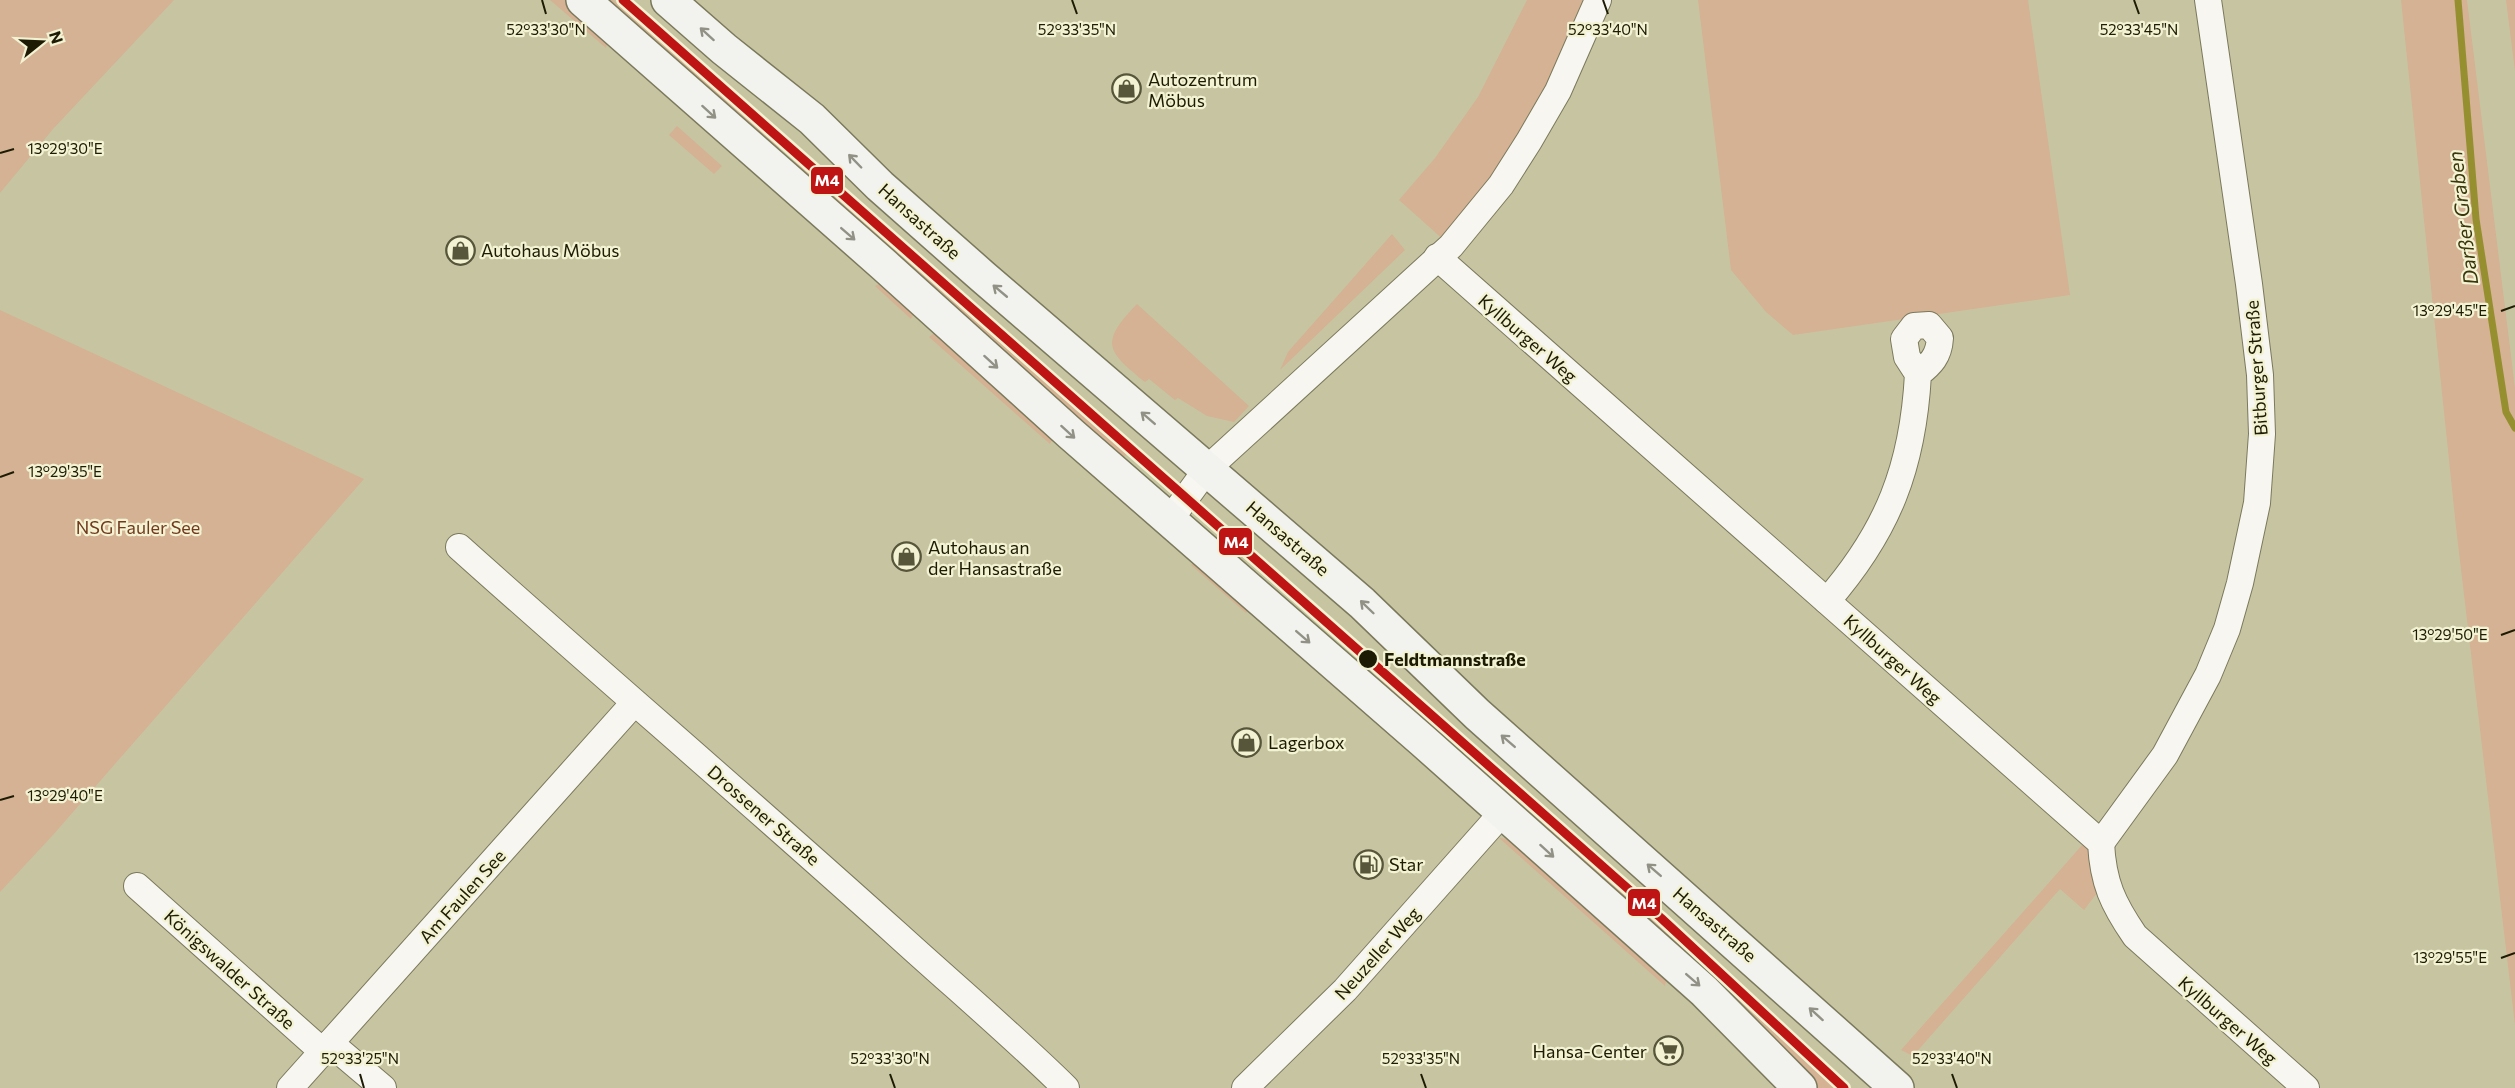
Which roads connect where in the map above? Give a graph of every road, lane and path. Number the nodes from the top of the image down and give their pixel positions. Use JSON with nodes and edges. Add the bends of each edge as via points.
{"nodes":[{"id":1,"x":582,"y":0,"type":"edge"},
{"id":2,"x":669,"y":0,"type":"edge"},
{"id":3,"x":1598,"y":0,"type":"edge"},
{"id":4,"x":2208,"y":0,"type":"edge"},
{"id":5,"x":1437,"y":257,"type":"junction"},
{"id":6,"x":1918,"y":374,"type":"dead end"},
{"id":7,"x":1207,"y":469,"type":"junction"},
{"id":8,"x":1169,"y":521,"type":"junction"},
{"id":9,"x":459,"y":546,"type":"dead end"},
{"id":10,"x":1827,"y":601,"type":"junction"},
{"id":11,"x":634,"y":703,"type":"junction"},
{"id":12,"x":1503,"y":812,"type":"junction"},
{"id":13,"x":2101,"y":843,"type":"junction"},
{"id":14,"x":137,"y":886,"type":"dead end"},
{"id":15,"x":326,"y":1047,"type":"junction"},
{"id":16,"x":290,"y":1088,"type":"edge"},
{"id":17,"x":382,"y":1088,"type":"edge"},
{"id":18,"x":1066,"y":1088,"type":"edge"},
{"id":19,"x":1245,"y":1088,"type":"edge"},
{"id":20,"x":1800,"y":1088,"type":"edge"},
{"id":21,"x":1897,"y":1088,"type":"edge"},
{"id":22,"x":2306,"y":1088,"type":"edge"}],
"edges":[{"from":1,"to":8,"type":"main road","one_way":true},
{"from":7,"to":2,"type":"main road","name":"Hansastraße","one_way":true,"via":[[880,186],[812,118]]},
{"from":3,"to":5,"type":"street","via":[[1558,91],[1529,141],[1494,193],[1451,246]]},
{"from":4,"to":13,"type":"street","name":"Bitburger Straße","via":[[2260,375],[2262,434],[2257,503],[2240,583],[2208,675],[2164,755]]},
{"from":5,"to":7,"type":"street"},
{"from":5,"to":10,"type":"street","name":"Kyllburger Weg"},
{"from":6,"to":10,"type":"street","via":[[1910,441],[1897,489],[1867,550]]},
{"from":7,"to":8,"type":"street"},
{"from":21,"to":7,"type":"main road","name":"Hansastraße","one_way":true,"via":[[1477,714],[1362,603]]},
{"from":8,"to":12,"type":"main road","one_way":true},
{"from":9,"to":11,"type":"street","name":"Drossener Straße"},
{"from":10,"to":13,"type":"street","name":"Kyllburger Weg"},
{"from":11,"to":15,"type":"street","name":"Am Faulen See"},
{"from":11,"to":18,"type":"street","name":"Drossener Straße","via":[[829,872]]},
{"from":12,"to":19,"type":"street","name":"Neuzeller Weg","via":[[1345,990]]},
{"from":12,"to":20,"type":"main road","one_way":true,"via":[[1704,991]]},
{"from":13,"to":22,"type":"street","name":"Kyllburger Weg","via":[[2109,894],[2135,936]]},
{"from":14,"to":15,"type":"street","name":"Königswalder Straße"},
{"from":15,"to":16,"type":"street","name":"Am Faulen See"},
{"from":15,"to":17,"type":"street","name":"Königswalder Straße"}]}
